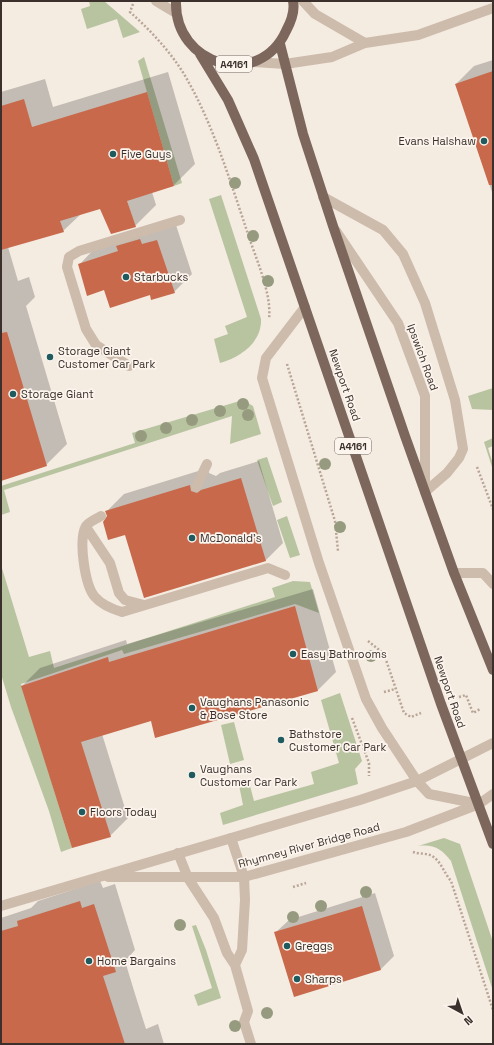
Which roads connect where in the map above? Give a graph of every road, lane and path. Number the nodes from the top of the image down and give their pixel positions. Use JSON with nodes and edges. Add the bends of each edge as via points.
{"nodes":[{"id":1,"x":156,"y":1,"type":"edge"},
{"id":2,"x":176,"y":1,"type":"edge"},
{"id":3,"x":293,"y":1,"type":"edge"},
{"id":4,"x":303,"y":1,"type":"edge"},
{"id":5,"x":133,"y":4,"type":"dead end"},
{"id":6,"x":493,"y":8,"type":"edge"},
{"id":7,"x":176,"y":13,"type":"junction"},
{"id":8,"x":365,"y":43,"type":"junction"},
{"id":9,"x":280,"y":44,"type":"junction"},
{"id":10,"x":200,"y":54,"type":"junction"},
{"id":11,"x":253,"y":62,"type":"junction"},
{"id":12,"x":286,"y":64,"type":"junction"},
{"id":13,"x":323,"y":197,"type":"junction"},
{"id":14,"x":180,"y":220,"type":"dead end"},
{"id":15,"x":333,"y":226,"type":"junction"},
{"id":16,"x":306,"y":307,"type":"junction"},
{"id":17,"x":268,"y":326,"type":"dead end"},
{"id":18,"x":287,"y":361,"type":"dead end"},
{"id":19,"x":129,"y":366,"type":"dead end"},
{"id":20,"x":207,"y":464,"type":"dead end"},
{"id":21,"x":476,"y":464,"type":"dead end"},
{"id":22,"x":196,"y":487,"type":"dead end"},
{"id":23,"x":425,"y":492,"type":"junction"},
{"id":24,"x":493,"y":509,"type":"edge"},
{"id":25,"x":101,"y":516,"type":"dead end"},
{"id":26,"x":86,"y":527,"type":"junction"},
{"id":27,"x":338,"y":558,"type":"dead end"},
{"id":28,"x":454,"y":573,"type":"junction"},
{"id":29,"x":286,"y":575,"type":"dead end"},
{"id":30,"x":493,"y":584,"type":"edge"},
{"id":31,"x":146,"y":606,"type":"junction"},
{"id":32,"x":362,"y":636,"type":"dead end"},
{"id":33,"x":493,"y":670,"type":"edge"},
{"id":34,"x":395,"y":689,"type":"junction"},
{"id":35,"x":379,"y":693,"type":"dead end"},
{"id":36,"x":458,"y":698,"type":"dead end"},
{"id":37,"x":480,"y":709,"type":"dead end"},
{"id":38,"x":350,"y":712,"type":"dead end"},
{"id":39,"x":421,"y":713,"type":"dead end"},
{"id":40,"x":493,"y":743,"type":"edge"},
{"id":41,"x":461,"y":759,"type":"junction"},
{"id":42,"x":370,"y":778,"type":"dead end"},
{"id":43,"x":417,"y":781,"type":"junction"},
{"id":44,"x":493,"y":794,"type":"edge"},
{"id":45,"x":479,"y":804,"type":"junction"},
{"id":46,"x":231,"y":838,"type":"junction"},
{"id":47,"x":493,"y":844,"type":"edge"},
{"id":48,"x":409,"y":850,"type":"dead end"},
{"id":49,"x":178,"y":853,"type":"junction"},
{"id":50,"x":244,"y":877,"type":"junction"},
{"id":51,"x":92,"y":878,"type":"junction"},
{"id":52,"x":188,"y":878,"type":"junction"},
{"id":53,"x":1,"y":906,"type":"edge"},
{"id":54,"x":234,"y":965,"type":"junction"},
{"id":55,"x":493,"y":1010,"type":"edge"},
{"id":56,"x":251,"y":1044,"type":"edge"}],
"edges":[{"from":1,"to":7,"type":"street"},
{"from":2,"to":7,"type":"main road","number":"A4161"},
{"from":3,"to":9,"type":"main road","number":"A4161","via":[[291,20]]},
{"from":4,"to":8,"type":"street","via":[[315,14]]},
{"from":5,"to":17,"type":"path","via":[[130,12],[162,44],[179,67],[207,121],[234,192],[268,296]]},
{"from":6,"to":8,"type":"street","via":[[418,35]]},
{"from":7,"to":10,"type":"main road","number":"A4161","via":[[186,40]]},
{"from":8,"to":12,"type":"street","via":[[332,57]]},
{"from":9,"to":11,"type":"main road","number":"A4161","via":[[266,56]]},
{"from":9,"to":12,"type":"main road"},
{"from":10,"to":11,"type":"main road","number":"A4161","via":[[225,64]]},
{"from":10,"to":16,"type":"main road","name":"Newport Road","number":"A4161","via":[[228,100],[254,159]]},
{"from":11,"to":12,"type":"street"},
{"from":12,"to":13,"type":"main road","via":[[303,134]]},
{"from":13,"to":15,"type":"main road"},
{"from":13,"to":23,"type":"street","via":[[383,230],[402,254],[425,303],[455,400],[463,449],[447,473]]},
{"from":14,"to":19,"type":"street","via":[[79,251],[69,257],[67,267],[86,329],[96,345]]},
{"from":15,"to":23,"type":"main road"},
{"from":15,"to":23,"type":"street","name":"Ipswich Road","via":[[398,323],[425,396]]},
{"from":16,"to":41,"type":"main road","name":"Newport Road","number":"A4161"},
{"from":16,"to":43,"type":"street","via":[[266,358],[262,378],[319,563],[366,699]]},
{"from":18,"to":27,"type":"path","via":[[336,521]]},
{"from":20,"to":22,"type":"street"},
{"from":21,"to":24,"type":"path"},
{"from":23,"to":28,"type":"main road"},
{"from":25,"to":26,"type":"street"},
{"from":26,"to":31,"type":"street","via":[[110,563],[119,593],[125,600]]},
{"from":26,"to":31,"type":"street","via":[[82,563],[94,597],[110,608],[122,612]]},
{"from":28,"to":30,"type":"street","via":[[484,573]]},
{"from":28,"to":33,"type":"main road"},
{"from":29,"to":31,"type":"street","via":[[268,568]]},
{"from":32,"to":34,"type":"path","via":[[384,654]]},
{"from":34,"to":35,"type":"path"},
{"from":34,"to":39,"type":"path","via":[[404,713],[411,717]]},
{"from":36,"to":37,"type":"path","via":[[466,695],[472,713]]},
{"from":38,"to":42,"type":"path","via":[[369,763]]},
{"from":40,"to":41,"type":"street","name":"Rhymney River Bridge Road"},
{"from":41,"to":43,"type":"street","name":"Rhymney River Bridge Road"},
{"from":41,"to":45,"type":"main road","name":"Newport Road","number":"A4161"},
{"from":43,"to":45,"type":"street","via":[[429,794]]},
{"from":43,"to":46,"type":"street","name":"Rhymney River Bridge Road"},
{"from":44,"to":45,"type":"street","name":"Rhymney River Bridge Road"},
{"from":45,"to":47,"type":"main road","name":"Newport Road","number":"A4161"},
{"from":45,"to":50,"type":"street","name":"Rhymney River Bridge Road","via":[[406,832]]},
{"from":46,"to":49,"type":"street","name":"Rhymney River Bridge Road"},
{"from":46,"to":50,"type":"street"},
{"from":48,"to":55,"type":"path","via":[[431,855],[451,881]]},
{"from":49,"to":51,"type":"street","name":"Rhymney River Bridge Road"},
{"from":49,"to":52,"type":"street"},
{"from":50,"to":52,"type":"street","name":"Rhymney River Bridge Road"},
{"from":50,"to":54,"type":"street","via":[[242,950]]},
{"from":51,"to":52,"type":"street","name":"Rhymney River Bridge Road"},
{"from":51,"to":53,"type":"street","name":"Rhymney River Bridge Road"},
{"from":52,"to":54,"type":"street","via":[[214,918],[226,953]]},
{"from":54,"to":56,"type":"street","via":[[248,1011],[244,1022]]}]}
